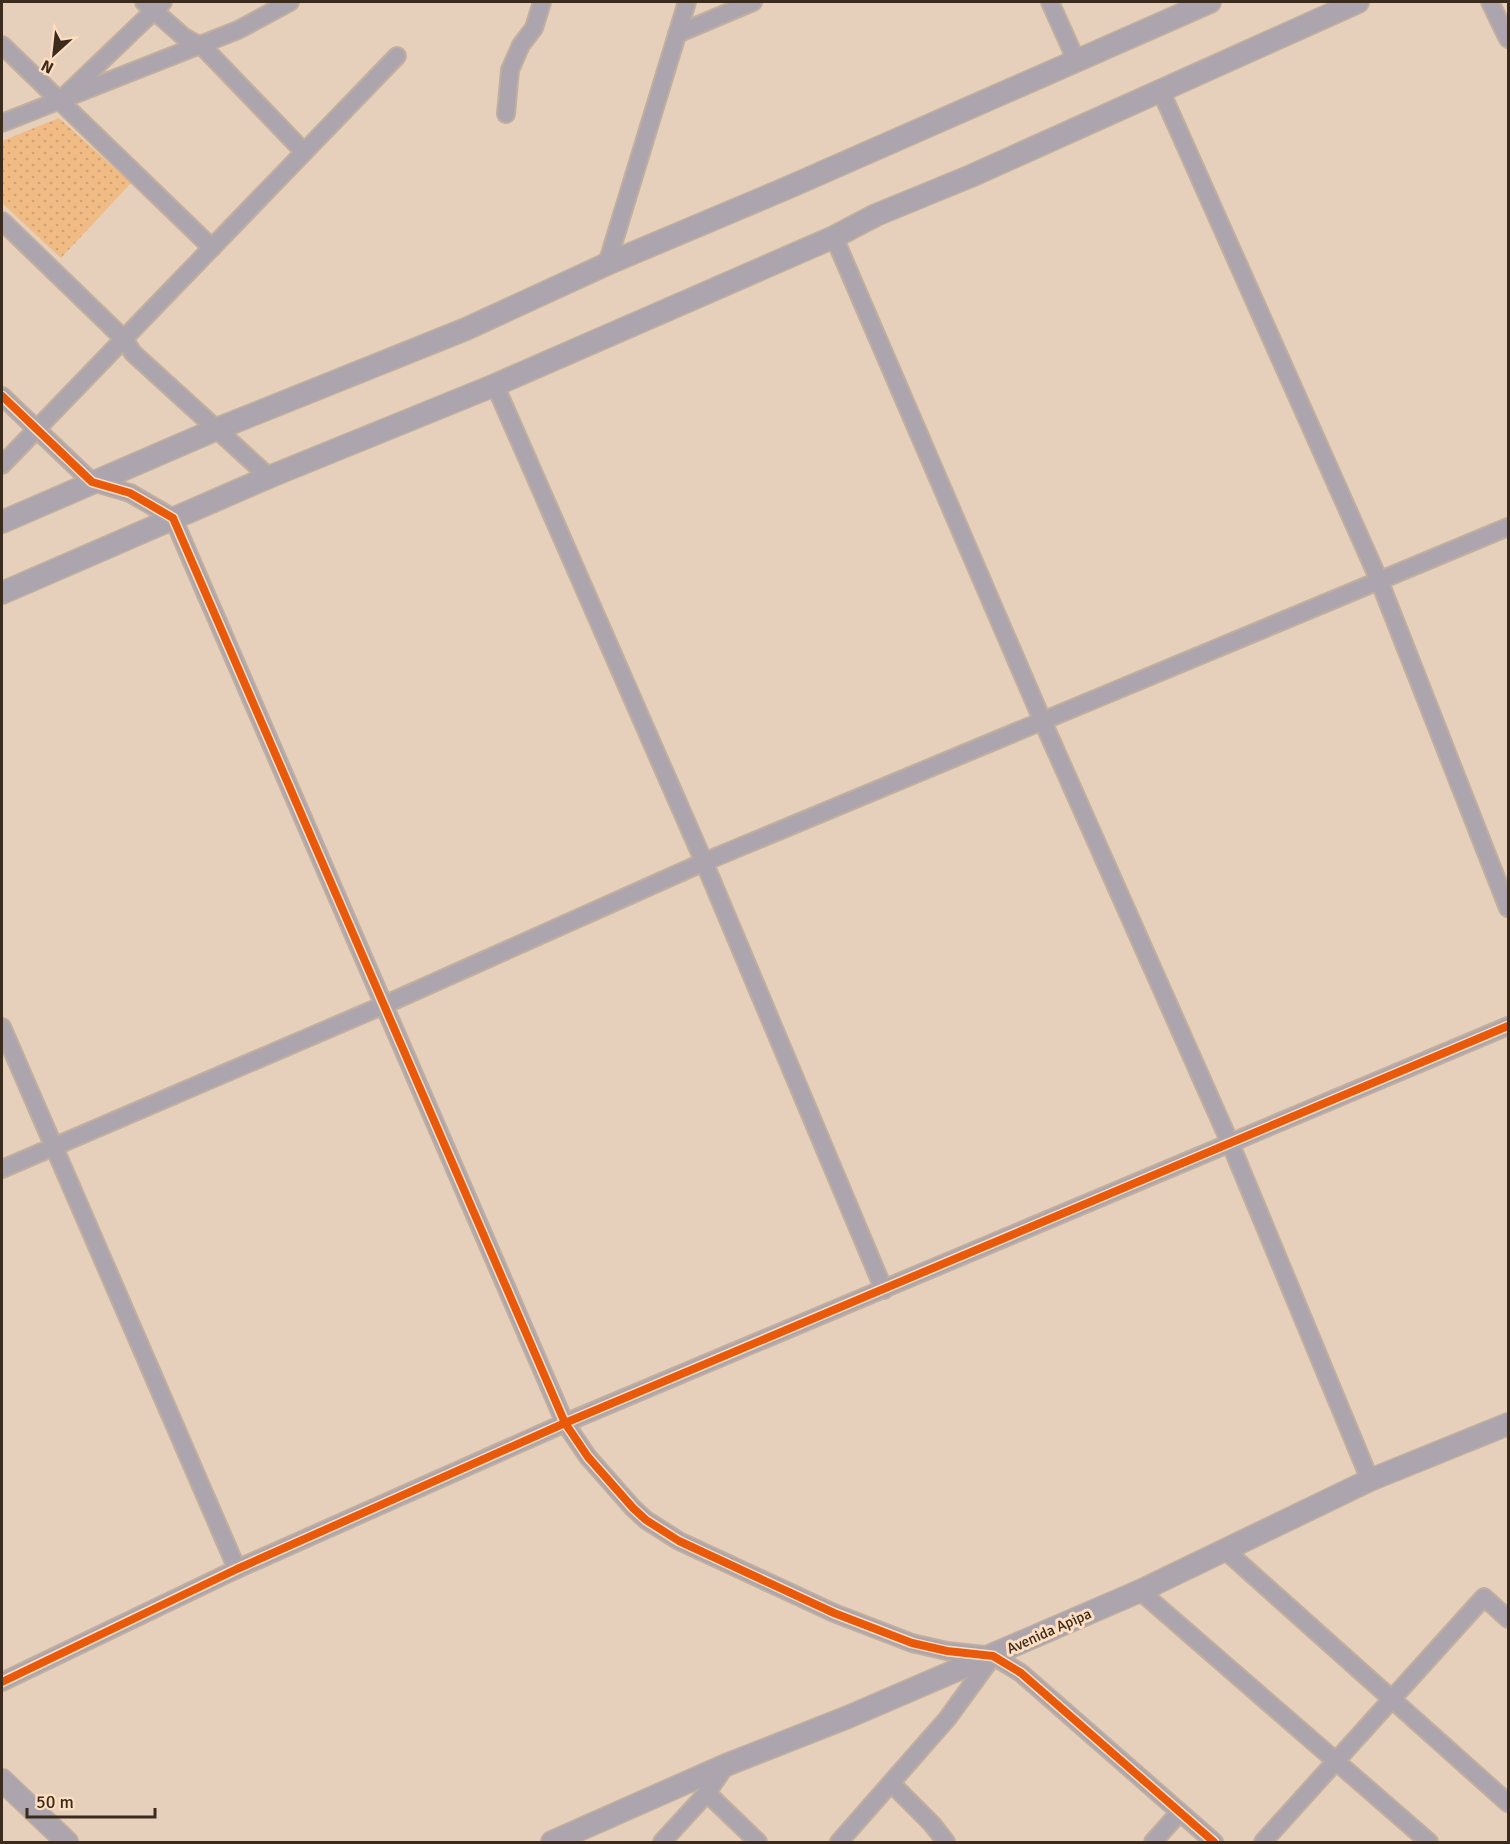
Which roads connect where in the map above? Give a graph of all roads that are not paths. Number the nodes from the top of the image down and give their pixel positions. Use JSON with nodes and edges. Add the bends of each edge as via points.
{"nodes":[{"id":1,"x":290,"y":2,"type":"edge"},
{"id":2,"x":542,"y":2,"type":"edge"},
{"id":3,"x":687,"y":2,"type":"edge"},
{"id":4,"x":753,"y":2,"type":"edge"},
{"id":5,"x":1050,"y":2,"type":"edge"},
{"id":6,"x":1210,"y":2,"type":"edge"},
{"id":7,"x":1358,"y":2,"type":"edge"},
{"id":8,"x":1490,"y":2,"type":"edge"},
{"id":9,"x":154,"y":5,"type":"edge"},
{"id":10,"x":677,"y":34,"type":"junction"},
{"id":11,"x":1509,"y":39,"type":"edge"},
{"id":12,"x":2,"y":45,"type":"edge"},
{"id":13,"x":197,"y":45,"type":"junction"},
{"id":14,"x":397,"y":56,"type":"dead end"},
{"id":15,"x":1076,"y":60,"type":"junction"},
{"id":16,"x":1160,"y":89,"type":"junction"},
{"id":17,"x":59,"y":101,"type":"junction"},
{"id":18,"x":506,"y":114,"type":"dead end"},
{"id":19,"x":2,"y":123,"type":"edge"},
{"id":20,"x":304,"y":152,"type":"junction"},
{"id":21,"x":2,"y":221,"type":"edge"},
{"id":22,"x":834,"y":237,"type":"junction"},
{"id":23,"x":212,"y":248,"type":"junction"},
{"id":24,"x":607,"y":264,"type":"junction"},
{"id":25,"x":124,"y":339,"type":"junction"},
{"id":26,"x":495,"y":385,"type":"junction"},
{"id":27,"x":2,"y":396,"type":"edge"},
{"id":28,"x":217,"y":429,"type":"junction"},
{"id":29,"x":36,"y":432,"type":"junction"},
{"id":30,"x":2,"y":465,"type":"edge"},
{"id":31,"x":269,"y":477,"type":"junction"},
{"id":32,"x":92,"y":482,"type":"junction"},
{"id":33,"x":172,"y":518,"type":"junction"},
{"id":34,"x":2,"y":522,"type":"edge"},
{"id":35,"x":1509,"y":527,"type":"edge"},
{"id":36,"x":1379,"y":580,"type":"junction"},
{"id":37,"x":2,"y":593,"type":"edge"},
{"id":38,"x":1043,"y":722,"type":"junction"},
{"id":39,"x":704,"y":862,"type":"junction"},
{"id":40,"x":1509,"y":908,"type":"edge"},
{"id":41,"x":384,"y":1005,"type":"junction"},
{"id":42,"x":1509,"y":1026,"type":"edge"},
{"id":43,"x":2,"y":1027,"type":"edge"},
{"id":44,"x":1231,"y":1145,"type":"junction"},
{"id":45,"x":53,"y":1148,"type":"junction"},
{"id":46,"x":2,"y":1169,"type":"edge"},
{"id":47,"x":884,"y":1290,"type":"junction"},
{"id":48,"x":565,"y":1423,"type":"junction"},
{"id":49,"x":1509,"y":1424,"type":"edge"},
{"id":50,"x":1370,"y":1480,"type":"junction"},
{"id":51,"x":1225,"y":1550,"type":"junction"},
{"id":52,"x":237,"y":1569,"type":"junction"},
{"id":53,"x":1140,"y":1591,"type":"junction"},
{"id":54,"x":1508,"y":1617,"type":"edge"},
{"id":55,"x":993,"y":1656,"type":"junction"},
{"id":56,"x":2,"y":1682,"type":"edge"},
{"id":57,"x":1391,"y":1700,"type":"junction"},
{"id":58,"x":1335,"y":1763,"type":"junction"},
{"id":59,"x":726,"y":1765,"type":"junction"},
{"id":60,"x":2,"y":1780,"type":"edge"},
{"id":61,"x":892,"y":1784,"type":"junction"},
{"id":62,"x":706,"y":1793,"type":"junction"},
{"id":63,"x":1509,"y":1803,"type":"edge"},
{"id":64,"x":1179,"y":1812,"type":"junction"},
{"id":65,"x":67,"y":1842,"type":"edge"},
{"id":66,"x":552,"y":1842,"type":"edge"},
{"id":67,"x":662,"y":1842,"type":"edge"},
{"id":68,"x":758,"y":1842,"type":"edge"},
{"id":69,"x":839,"y":1842,"type":"edge"},
{"id":70,"x":946,"y":1842,"type":"edge"},
{"id":71,"x":1153,"y":1842,"type":"edge"},
{"id":72,"x":1214,"y":1842,"type":"edge"},
{"id":73,"x":1263,"y":1842,"type":"edge"},
{"id":74,"x":1429,"y":1842,"type":"edge"}],
"edges":[{"from":1,"to":13,"type":"street","via":[[238,30]]},
{"from":2,"to":18,"type":"street","via":[[534,28],[510,70]]},
{"from":3,"to":10,"type":"street"},
{"from":4,"to":10,"type":"street"},
{"from":5,"to":15,"type":"street"},
{"from":6,"to":15,"type":"street"},
{"from":7,"to":16,"type":"street"},
{"from":8,"to":11,"type":"street"},
{"from":9,"to":13,"type":"street"},
{"from":9,"to":17,"type":"street"},
{"from":10,"to":24,"type":"street"},
{"from":12,"to":17,"type":"street"},
{"from":13,"to":17,"type":"street"},
{"from":13,"to":20,"type":"street"},
{"from":14,"to":20,"type":"street"},
{"from":15,"to":24,"type":"street"},
{"from":16,"to":22,"type":"street"},
{"from":16,"to":36,"type":"street"},
{"from":17,"to":19,"type":"street"},
{"from":17,"to":23,"type":"street"},
{"from":20,"to":23,"type":"street"},
{"from":21,"to":25,"type":"street"},
{"from":22,"to":26,"type":"street"},
{"from":22,"to":38,"type":"street"},
{"from":23,"to":25,"type":"street"},
{"from":24,"to":28,"type":"street","via":[[466,329]]},
{"from":25,"to":28,"type":"street","via":[[133,352]]},
{"from":25,"to":29,"type":"street"},
{"from":26,"to":31,"type":"street"},
{"from":26,"to":39,"type":"street"},
{"from":27,"to":29,"type":"street"},
{"from":28,"to":31,"type":"street"},
{"from":28,"to":32,"type":"street"},
{"from":29,"to":30,"type":"street"},
{"from":29,"to":32,"type":"street"},
{"from":31,"to":33,"type":"street"},
{"from":32,"to":33,"type":"street","via":[[130,493]]},
{"from":32,"to":34,"type":"street"},
{"from":33,"to":37,"type":"street"},
{"from":33,"to":41,"type":"street"},
{"from":35,"to":36,"type":"street"},
{"from":36,"to":38,"type":"street"},
{"from":36,"to":40,"type":"street"},
{"from":38,"to":39,"type":"street"},
{"from":38,"to":44,"type":"street"},
{"from":39,"to":41,"type":"street"},
{"from":39,"to":47,"type":"street"},
{"from":41,"to":45,"type":"street"},
{"from":41,"to":48,"type":"street"},
{"from":42,"to":44,"type":"street"},
{"from":43,"to":45,"type":"street"},
{"from":44,"to":47,"type":"street"},
{"from":44,"to":50,"type":"street"},
{"from":45,"to":46,"type":"street"},
{"from":45,"to":52,"type":"street"},
{"from":47,"to":48,"type":"street"},
{"from":48,"to":52,"type":"street"},
{"from":48,"to":55,"type":"street","via":[[588,1457],[633,1508],[679,1541],[834,1613],[912,1643]]},
{"from":49,"to":50,"type":"street","name":"Avenida Apipa"},
{"from":50,"to":51,"type":"street","name":"Avenida Apipa"},
{"from":51,"to":53,"type":"street","name":"Avenida Apipa"},
{"from":51,"to":57,"type":"street"},
{"from":52,"to":56,"type":"street"},
{"from":53,"to":55,"type":"street","name":"Avenida Apipa"},
{"from":53,"to":58,"type":"street"},
{"from":54,"to":57,"type":"street","via":[[1484,1596]]},
{"from":55,"to":59,"type":"street","name":"Avenida Apipa"},
{"from":55,"to":61,"type":"street"},
{"from":55,"to":64,"type":"street","via":[[1041,1689]]},
{"from":57,"to":58,"type":"street"},
{"from":57,"to":63,"type":"street"},
{"from":58,"to":73,"type":"street"},
{"from":58,"to":74,"type":"street"},
{"from":59,"to":62,"type":"street"},
{"from":59,"to":66,"type":"street","name":"Avenida Apipa"},
{"from":60,"to":65,"type":"street"},
{"from":61,"to":69,"type":"street"},
{"from":61,"to":70,"type":"street"},
{"from":62,"to":67,"type":"street"},
{"from":62,"to":68,"type":"street"},
{"from":64,"to":71,"type":"street"},
{"from":64,"to":72,"type":"street"}]}
